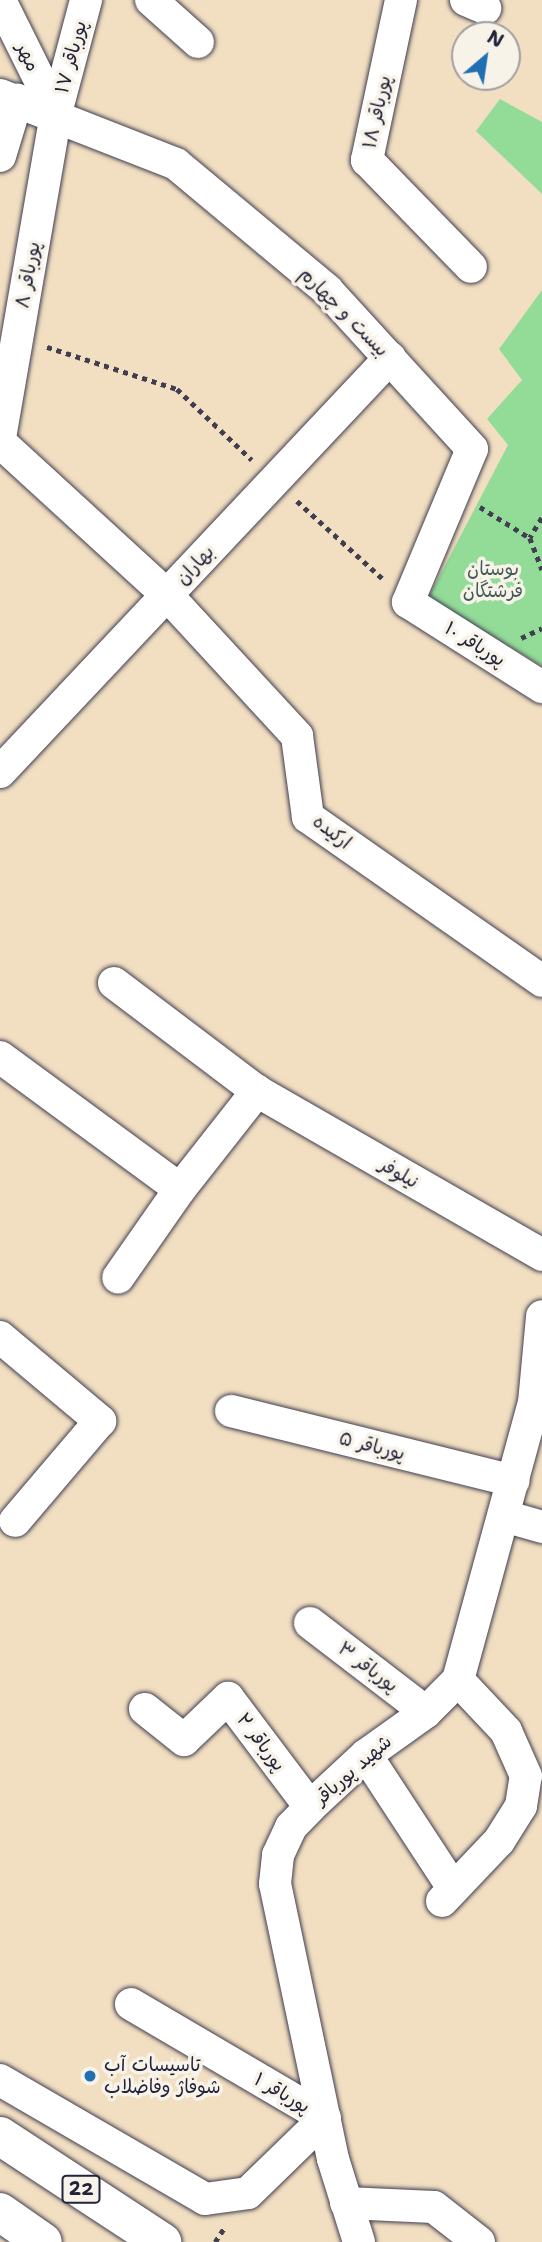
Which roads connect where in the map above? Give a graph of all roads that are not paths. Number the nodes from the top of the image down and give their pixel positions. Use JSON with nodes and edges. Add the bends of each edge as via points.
{"nodes":[{"id":1,"x":0,"y":0,"type":"edge"},
{"id":2,"x":86,"y":0,"type":"edge"},
{"id":3,"x":151,"y":0,"type":"edge"},
{"id":4,"x":401,"y":0,"type":"edge"},
{"id":5,"x":198,"y":41,"type":"dead end"},
{"id":6,"x":8,"y":97,"type":"edge"},
{"id":7,"x":56,"y":113,"type":"junction"},
{"id":8,"x":0,"y":156,"type":"edge"},
{"id":9,"x":471,"y":267,"type":"dead end"},
{"id":10,"x":390,"y":358,"type":"junction"},
{"id":11,"x":0,"y":440,"type":"edge"},
{"id":12,"x":167,"y":595,"type":"junction"},
{"id":13,"x":408,"y":602,"type":"joint"},
{"id":14,"x":542,"y":687,"type":"edge"},
{"id":15,"x":0,"y":772,"type":"edge"},
{"id":16,"x":542,"y":981,"type":"edge"},
{"id":17,"x":114,"y":983,"type":"dead end"},
{"id":18,"x":0,"y":1056,"type":"edge"},
{"id":19,"x":257,"y":1091,"type":"junction"},
{"id":20,"x":180,"y":1189,"type":"junction"},
{"id":21,"x":542,"y":1255,"type":"edge"},
{"id":22,"x":118,"y":1278,"type":"dead end"},
{"id":23,"x":542,"y":1316,"type":"edge"},
{"id":24,"x":0,"y":1337,"type":"edge"},
{"id":25,"x":538,"y":1404,"type":"edge"},
{"id":26,"x":231,"y":1411,"type":"dead end"},
{"id":27,"x":513,"y":1481,"type":"junction"},
{"id":28,"x":504,"y":1516,"type":"junction"},
{"id":29,"x":15,"y":1521,"type":"dead end"},
{"id":30,"x":542,"y":1527,"type":"edge"},
{"id":31,"x":310,"y":1623,"type":"dead end"},
{"id":32,"x":458,"y":1680,"type":"junction"},
{"id":33,"x":145,"y":1709,"type":"dead end"},
{"id":34,"x":426,"y":1712,"type":"junction"},
{"id":35,"x":366,"y":1755,"type":"junction"},
{"id":36,"x":310,"y":1807,"type":"junction"},
{"id":37,"x":131,"y":2004,"type":"dead end"},
{"id":38,"x":0,"y":2080,"type":"edge"},
{"id":39,"x":325,"y":2118,"type":"junction"},
{"id":40,"x":0,"y":2136,"type":"edge"},
{"id":41,"x":346,"y":2203,"type":"junction"},
{"id":42,"x":0,"y":2212,"type":"edge"},
{"id":43,"x":43,"y":2242,"type":"edge"},
{"id":44,"x":162,"y":2242,"type":"edge"},
{"id":45,"x":359,"y":2242,"type":"edge"},
{"id":46,"x":479,"y":2242,"type":"edge"}],
"edges":[{"from":1,"to":7,"type":"street","name":"مهر"},
{"from":2,"to":7,"type":"street","name":"پورباقر ۱۷"},
{"from":3,"to":5,"type":"street"},
{"from":4,"to":9,"type":"street","name":"پورباقر ۱۸","via":[[367,160]]},
{"from":6,"to":7,"type":"street","name":"بیست و چهارم"},
{"from":6,"to":8,"type":"street"},
{"from":7,"to":10,"type":"street","name":"بیست و چهارم","via":[[176,164],[327,290]]},
{"from":7,"to":11,"type":"street","name":"پورباقر ۸"},
{"from":10,"to":12,"type":"street","name":"بهاران"},
{"from":10,"to":13,"type":"street","name":"بیست و چهارم","via":[[472,449]]},
{"from":11,"to":12,"type":"street","name":"پورباقر ۸"},
{"from":12,"to":15,"type":"street","name":"بهاران"},
{"from":12,"to":16,"type":"street","name":"ارکیده","via":[[297,736],[308,817]]},
{"from":13,"to":14,"type":"street","name":"پورباقر ۱۰"},
{"from":17,"to":19,"type":"street","name":"نیلوفر"},
{"from":18,"to":20,"type":"street"},
{"from":19,"to":20,"type":"street"},
{"from":19,"to":21,"type":"street","name":"نیلوفر"},
{"from":20,"to":22,"type":"street"},
{"from":23,"to":25,"type":"street","name":"شهید پورباقر"},
{"from":24,"to":29,"type":"street","via":[[100,1421]]},
{"from":25,"to":27,"type":"street","name":"شهید پورباقر"},
{"from":26,"to":27,"type":"street","name":"پورباقر ۵"},
{"from":27,"to":28,"type":"street","name":"شهید پورباقر"},
{"from":28,"to":30,"type":"street"},
{"from":28,"to":32,"type":"street","name":"شهید پورباقر"},
{"from":31,"to":34,"type":"street","name":"پورباقر ۳"},
{"from":32,"to":34,"type":"street","name":"شهید پورباقر"},
{"from":32,"to":35,"type":"street","via":[[506,1731],[526,1776],[521,1806],[499,1841],[447,1894]]},
{"from":33,"to":36,"type":"street","name":"پورباقر ۲","via":[[184,1741],[228,1698]]},
{"from":34,"to":35,"type":"street","name":"شهید پورباقر"},
{"from":35,"to":36,"type":"street","name":"شهید پورباقر"},
{"from":36,"to":39,"type":"street","name":"شهید پورباقر","via":[[291,1827],[278,1855],[275,1884]]},
{"from":37,"to":39,"type":"street","name":"پورباقر ۱"},
{"from":38,"to":39,"type":"street","via":[[205,2199],[248,2193]]},
{"from":39,"to":41,"type":"street","name":"شهید پورباقر"},
{"from":40,"to":44,"type":"highway","number":"22"},
{"from":41,"to":45,"type":"street","name":"شهید پورباقر"},
{"from":41,"to":46,"type":"street","via":[[434,2207]]},
{"from":42,"to":43,"type":"highway"}]}
